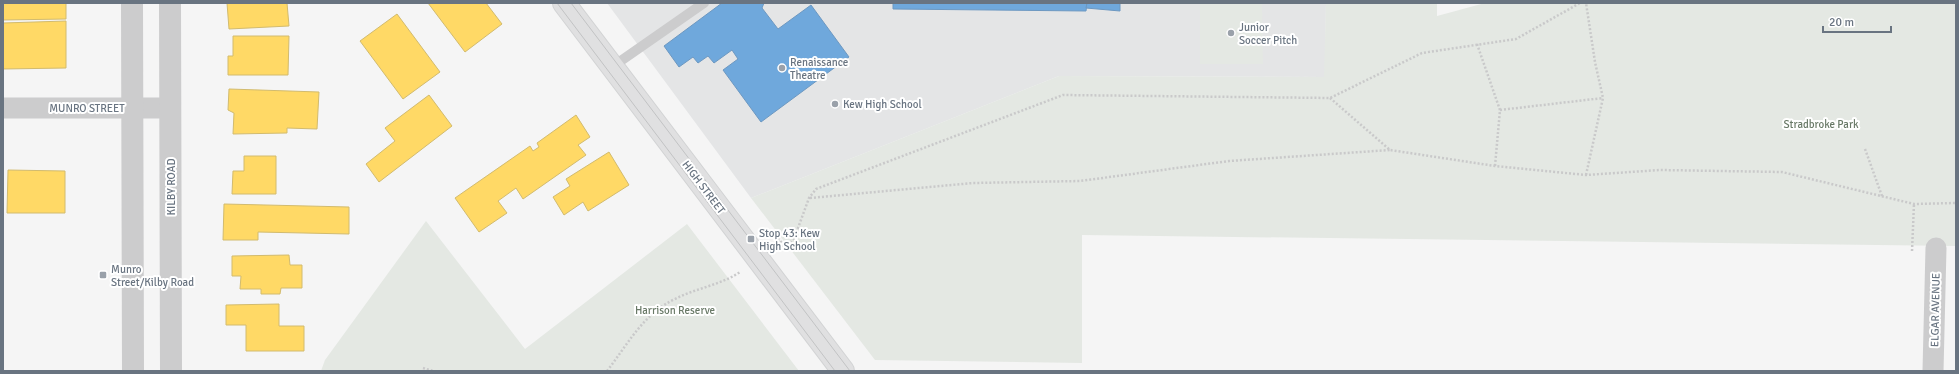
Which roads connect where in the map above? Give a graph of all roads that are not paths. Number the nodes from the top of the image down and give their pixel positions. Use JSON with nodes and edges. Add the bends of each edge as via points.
{"nodes":[{"id":1,"x":132,"y":3,"type":"edge"},
{"id":2,"x":170,"y":3,"type":"edge"},
{"id":3,"x":564,"y":3,"type":"edge"},
{"id":4,"x":704,"y":3,"type":"edge"},
{"id":5,"x":612,"y":68,"type":"junction"},
{"id":6,"x":3,"y":108,"type":"edge"},
{"id":7,"x":132,"y":108,"type":"junction"},
{"id":8,"x":170,"y":108,"type":"junction"},
{"id":9,"x":1936,"y":248,"type":"dead end"},
{"id":10,"x":133,"y":371,"type":"edge"},
{"id":11,"x":171,"y":371,"type":"edge"},
{"id":12,"x":843,"y":371,"type":"edge"},
{"id":13,"x":1933,"y":371,"type":"edge"}],
"edges":[{"from":1,"to":7,"type":"street"},
{"from":2,"to":8,"type":"street","name":"KILBY ROAD"},
{"from":3,"to":5,"type":"main road","name":"HIGH STREET"},
{"from":4,"to":5,"type":"lane"},
{"from":5,"to":12,"type":"main road","name":"HIGH STREET"},
{"from":6,"to":7,"type":"street","name":"MUNRO STREET"},
{"from":7,"to":8,"type":"street","name":"MUNRO STREET"},
{"from":7,"to":10,"type":"street"},
{"from":8,"to":11,"type":"street","name":"KILBY ROAD"},
{"from":9,"to":13,"type":"street","name":"ELGAR AVENUE"}]}
